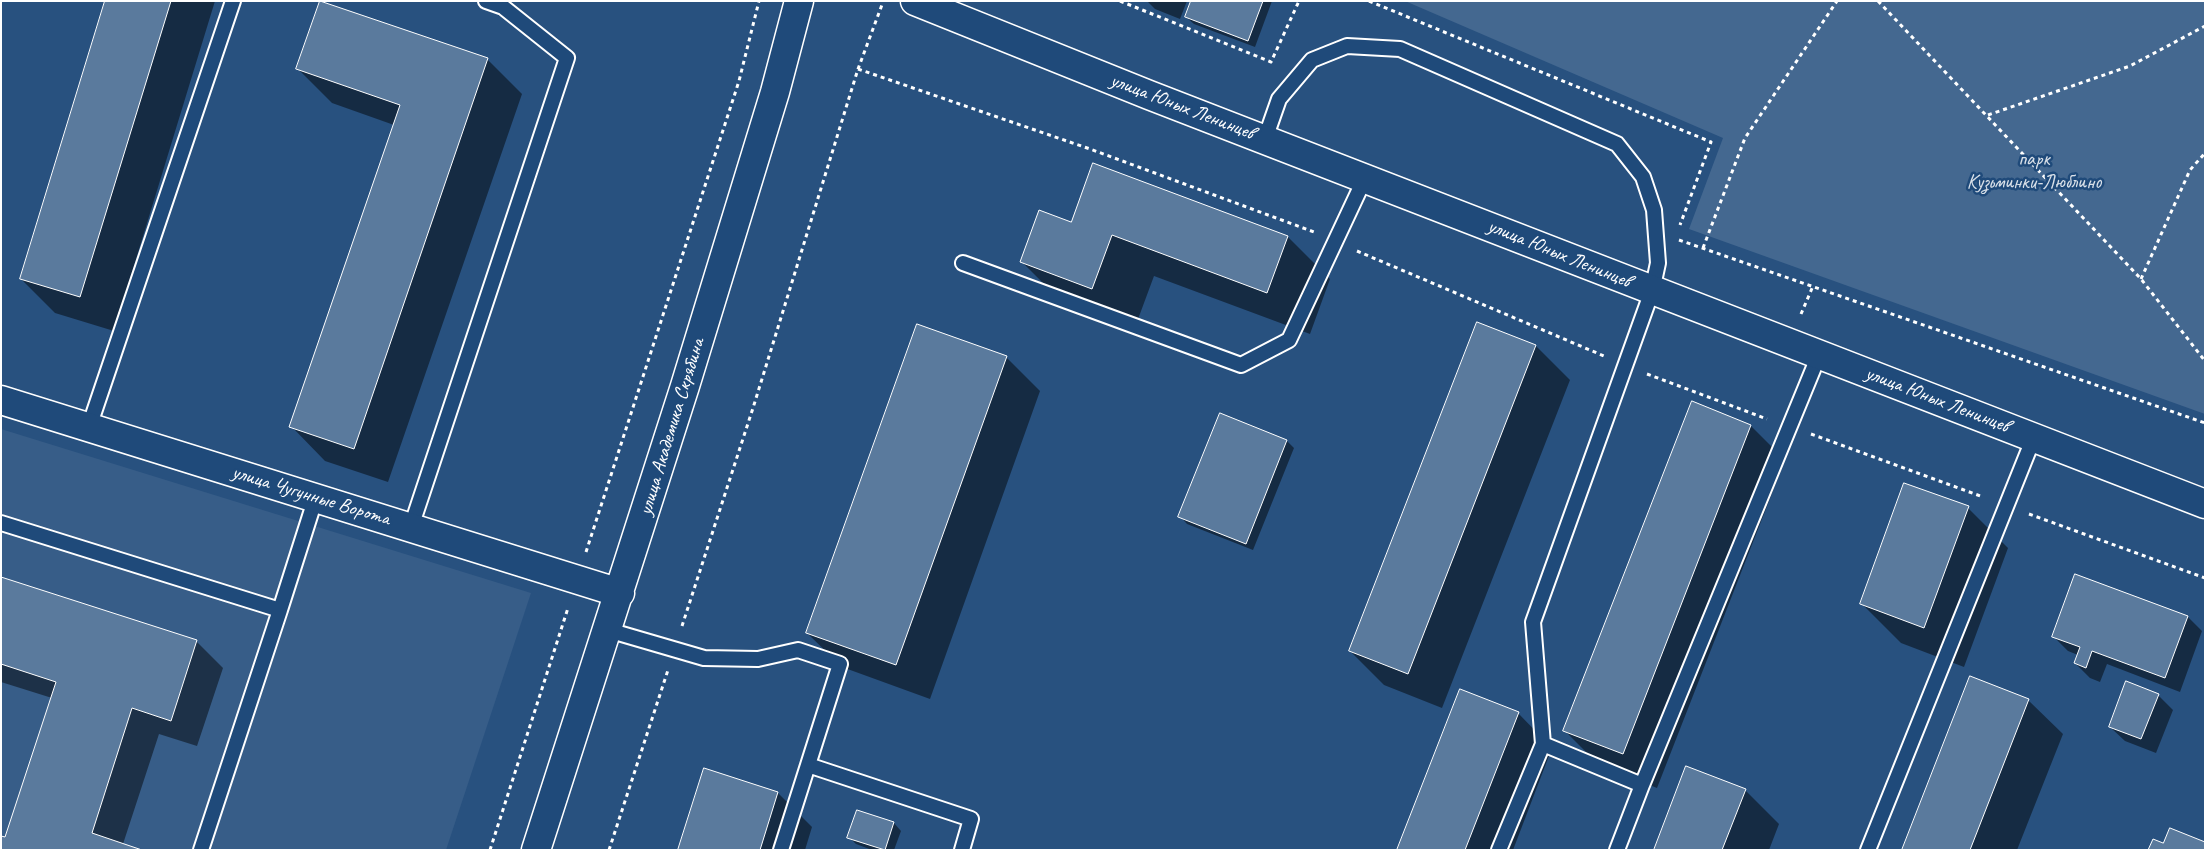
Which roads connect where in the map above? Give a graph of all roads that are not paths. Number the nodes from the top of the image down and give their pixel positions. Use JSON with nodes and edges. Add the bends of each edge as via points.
{"nodes":[{"id":1,"x":233,"y":1,"type":"edge"},
{"id":2,"x":486,"y":1,"type":"edge"},
{"id":3,"x":800,"y":1,"type":"edge"},
{"id":4,"x":914,"y":1,"type":"edge"},
{"id":5,"x":504,"y":4,"type":"edge"},
{"id":6,"x":1265,"y":139,"type":"junction"},
{"id":7,"x":1365,"y":178,"type":"junction"},
{"id":8,"x":963,"y":263,"type":"dead end"},
{"id":9,"x":1652,"y":292,"type":"junction"},
{"id":10,"x":1818,"y":355,"type":"junction"},
{"id":11,"x":1,"y":400,"type":"edge"},
{"id":12,"x":89,"y":427,"type":"junction"},
{"id":13,"x":2034,"y":438,"type":"junction"},
{"id":14,"x":316,"y":497,"type":"junction"},
{"id":15,"x":2205,"y":504,"type":"edge"},
{"id":16,"x":1,"y":523,"type":"edge"},
{"id":17,"x":411,"y":527,"type":"junction"},
{"id":18,"x":620,"y":593,"type":"junction"},
{"id":19,"x":280,"y":610,"type":"junction"},
{"id":20,"x":608,"y":630,"type":"junction"},
{"id":21,"x":1542,"y":744,"type":"junction"},
{"id":22,"x":808,"y":765,"type":"junction"},
{"id":23,"x":1642,"y":785,"type":"junction"},
{"id":24,"x":201,"y":850,"type":"edge"},
{"id":25,"x":536,"y":850,"type":"edge"},
{"id":26,"x":782,"y":850,"type":"edge"},
{"id":27,"x":962,"y":850,"type":"edge"},
{"id":28,"x":1499,"y":850,"type":"edge"},
{"id":29,"x":1617,"y":850,"type":"edge"},
{"id":30,"x":1868,"y":850,"type":"edge"}],
"edges":[{"from":1,"to":12,"type":"lane"},
{"from":2,"to":5,"type":"lane"},
{"from":3,"to":18,"type":"main road","name":"улица Академика Скрябина","via":[[775,92]]},
{"from":4,"to":6,"type":"main road","name":"улица Юных Ленинцев"},
{"from":5,"to":17,"type":"lane","via":[[568,58]]},
{"from":6,"to":7,"type":"main road","name":"улица Юных Ленинцев"},
{"from":6,"to":9,"type":"lane","via":[[1279,99],[1312,60],[1347,46],[1400,49],[1617,144],[1642,177],[1654,210],[1658,263]]},
{"from":7,"to":8,"type":"lane","via":[[1289,340],[1241,365]]},
{"from":7,"to":9,"type":"main road","name":"улица Юных Ленинцев"},
{"from":9,"to":10,"type":"main road","name":"улица Юных Ленинцев"},
{"from":9,"to":21,"type":"lane","via":[[1533,622]]},
{"from":10,"to":13,"type":"main road","name":"улица Юных Ленинцев"},
{"from":10,"to":23,"type":"lane"},
{"from":11,"to":12,"type":"main road","name":"улица Чугунные Ворота"},
{"from":12,"to":14,"type":"main road","name":"улица Чугунные Ворота"},
{"from":13,"to":15,"type":"main road","name":"улица Юных Ленинцев"},
{"from":13,"to":30,"type":"lane"},
{"from":14,"to":17,"type":"main road","name":"улица Чугунные Ворота"},
{"from":14,"to":19,"type":"lane"},
{"from":16,"to":19,"type":"lane"},
{"from":17,"to":18,"type":"main road","name":"улица Чугунные Ворота"},
{"from":18,"to":20,"type":"main road","name":"улица Академика Скрябина"},
{"from":19,"to":24,"type":"lane"},
{"from":20,"to":22,"type":"lane","via":[[704,658],[758,659],[798,650],[840,664]]},
{"from":20,"to":25,"type":"main road","name":"улица Академика Скрябина"},
{"from":21,"to":23,"type":"lane"},
{"from":21,"to":28,"type":"lane"},
{"from":22,"to":26,"type":"lane"},
{"from":22,"to":27,"type":"lane","via":[[971,819]]},
{"from":23,"to":29,"type":"lane"}]}
